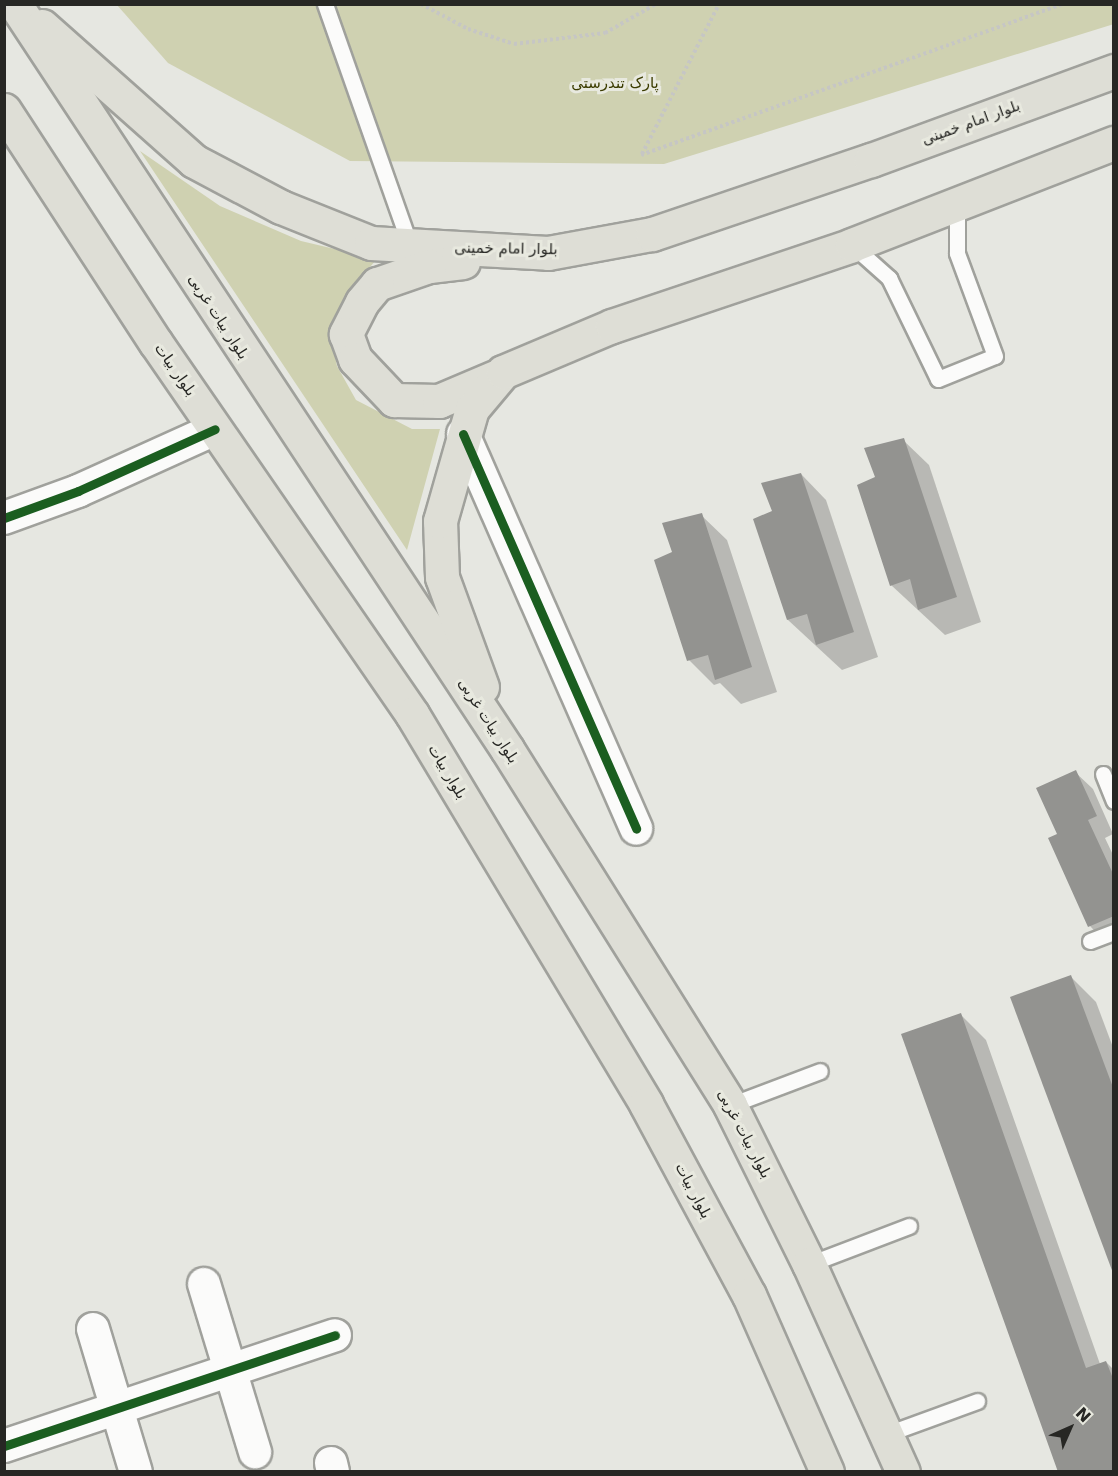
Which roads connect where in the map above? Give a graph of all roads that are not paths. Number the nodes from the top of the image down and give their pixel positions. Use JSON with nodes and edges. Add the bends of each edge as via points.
{"nodes":[{"id":1,"x":16,"y":4,"type":"edge"},
{"id":2,"x":325,"y":4,"type":"edge"},
{"id":3,"x":1113,"y":71,"type":"edge"},
{"id":4,"x":4,"y":110,"type":"edge"},
{"id":5,"x":1113,"y":142,"type":"edge"},
{"id":6,"x":957,"y":203,"type":"junction"},
{"id":7,"x":852,"y":245,"type":"junction"},
{"id":8,"x":410,"y":246,"type":"junction"},
{"id":9,"x":548,"y":253,"type":"junction"},
{"id":10,"x":503,"y":372,"type":"junction"},
{"id":11,"x":215,"y":429,"type":"junction"},
{"id":12,"x":463,"y":434,"type":"junction"},
{"id":13,"x":4,"y":518,"type":"edge"},
{"id":14,"x":507,"y":749,"type":"junction"},
{"id":15,"x":1103,"y":774,"type":"dead end"},
{"id":16,"x":1113,"y":801,"type":"edge"},
{"id":17,"x":636,"y":829,"type":"dead end"},
{"id":18,"x":1113,"y":932,"type":"edge"},
{"id":19,"x":1090,"y":940,"type":"dead end"},
{"id":20,"x":820,"y":1071,"type":"dead end"},
{"id":21,"x":730,"y":1105,"type":"junction"},
{"id":22,"x":909,"y":1226,"type":"dead end"},
{"id":23,"x":809,"y":1264,"type":"junction"},
{"id":24,"x":204,"y":1284,"type":"dead end"},
{"id":25,"x":93,"y":1329,"type":"dead end"},
{"id":26,"x":335,"y":1335,"type":"dead end"},
{"id":27,"x":231,"y":1371,"type":"junction"},
{"id":28,"x":977,"y":1401,"type":"dead end"},
{"id":29,"x":119,"y":1408,"type":"junction"},
{"id":30,"x":887,"y":1434,"type":"junction"},
{"id":31,"x":4,"y":1446,"type":"edge"},
{"id":32,"x":255,"y":1452,"type":"dead end"},
{"id":33,"x":136,"y":1472,"type":"edge"},
{"id":34,"x":827,"y":1472,"type":"edge"},
{"id":35,"x":903,"y":1472,"type":"edge"}],
"edges":[{"from":1,"to":8,"type":"main road","name":"بلوار امام خمینی","via":[[194,161],[281,207],[371,243]]},
{"from":1,"to":14,"type":"main road","name":"بلوار بیات غربی"},
{"from":2,"to":8,"type":"lane"},
{"from":3,"to":9,"type":"main road","name":"بلوار امام خمینی","via":[[871,160],[652,234]]},
{"from":4,"to":11,"type":"main road","name":"بلوار بیات"},
{"from":5,"to":6,"type":"main road"},
{"from":6,"to":7,"type":"main road"},
{"from":6,"to":7,"type":"lane","via":[[957,253],[995,356],[957,372],[938,379],[889,278]]},
{"from":7,"to":10,"type":"main road","via":[[612,326]]},
{"from":8,"to":9,"type":"main road","name":"بلوار امام خمینی"},
{"from":9,"to":10,"type":"main road","via":[[429,266],[377,284],[362,302],[346,334],[355,359],[394,400],[439,401]]},
{"from":10,"to":12,"type":"main road","via":[[472,410]]},
{"from":11,"to":13,"type":"street","via":[[78,491]]},
{"from":11,"to":34,"type":"main road","name":"بلوار بیات","via":[[412,714],[646,1104],[749,1295]]},
{"from":12,"to":14,"type":"main road","via":[[440,521],[442,577]]},
{"from":12,"to":17,"type":"street"},
{"from":14,"to":21,"type":"main road","name":"بلوار بیات غربی"},
{"from":15,"to":16,"type":"lane"},
{"from":18,"to":19,"type":"lane"},
{"from":20,"to":21,"type":"lane"},
{"from":21,"to":23,"type":"main road","name":"بلوار بیات غربی"},
{"from":22,"to":23,"type":"lane"},
{"from":23,"to":30,"type":"main road","name":"بلوار بیات غربی"},
{"from":24,"to":27,"type":"street"},
{"from":25,"to":29,"type":"street"},
{"from":26,"to":27,"type":"street"},
{"from":27,"to":29,"type":"street"},
{"from":27,"to":32,"type":"street"},
{"from":28,"to":30,"type":"lane"},
{"from":29,"to":31,"type":"street"},
{"from":29,"to":33,"type":"street"},
{"from":30,"to":35,"type":"main road","name":"بلوار بیات غربی"}]}
